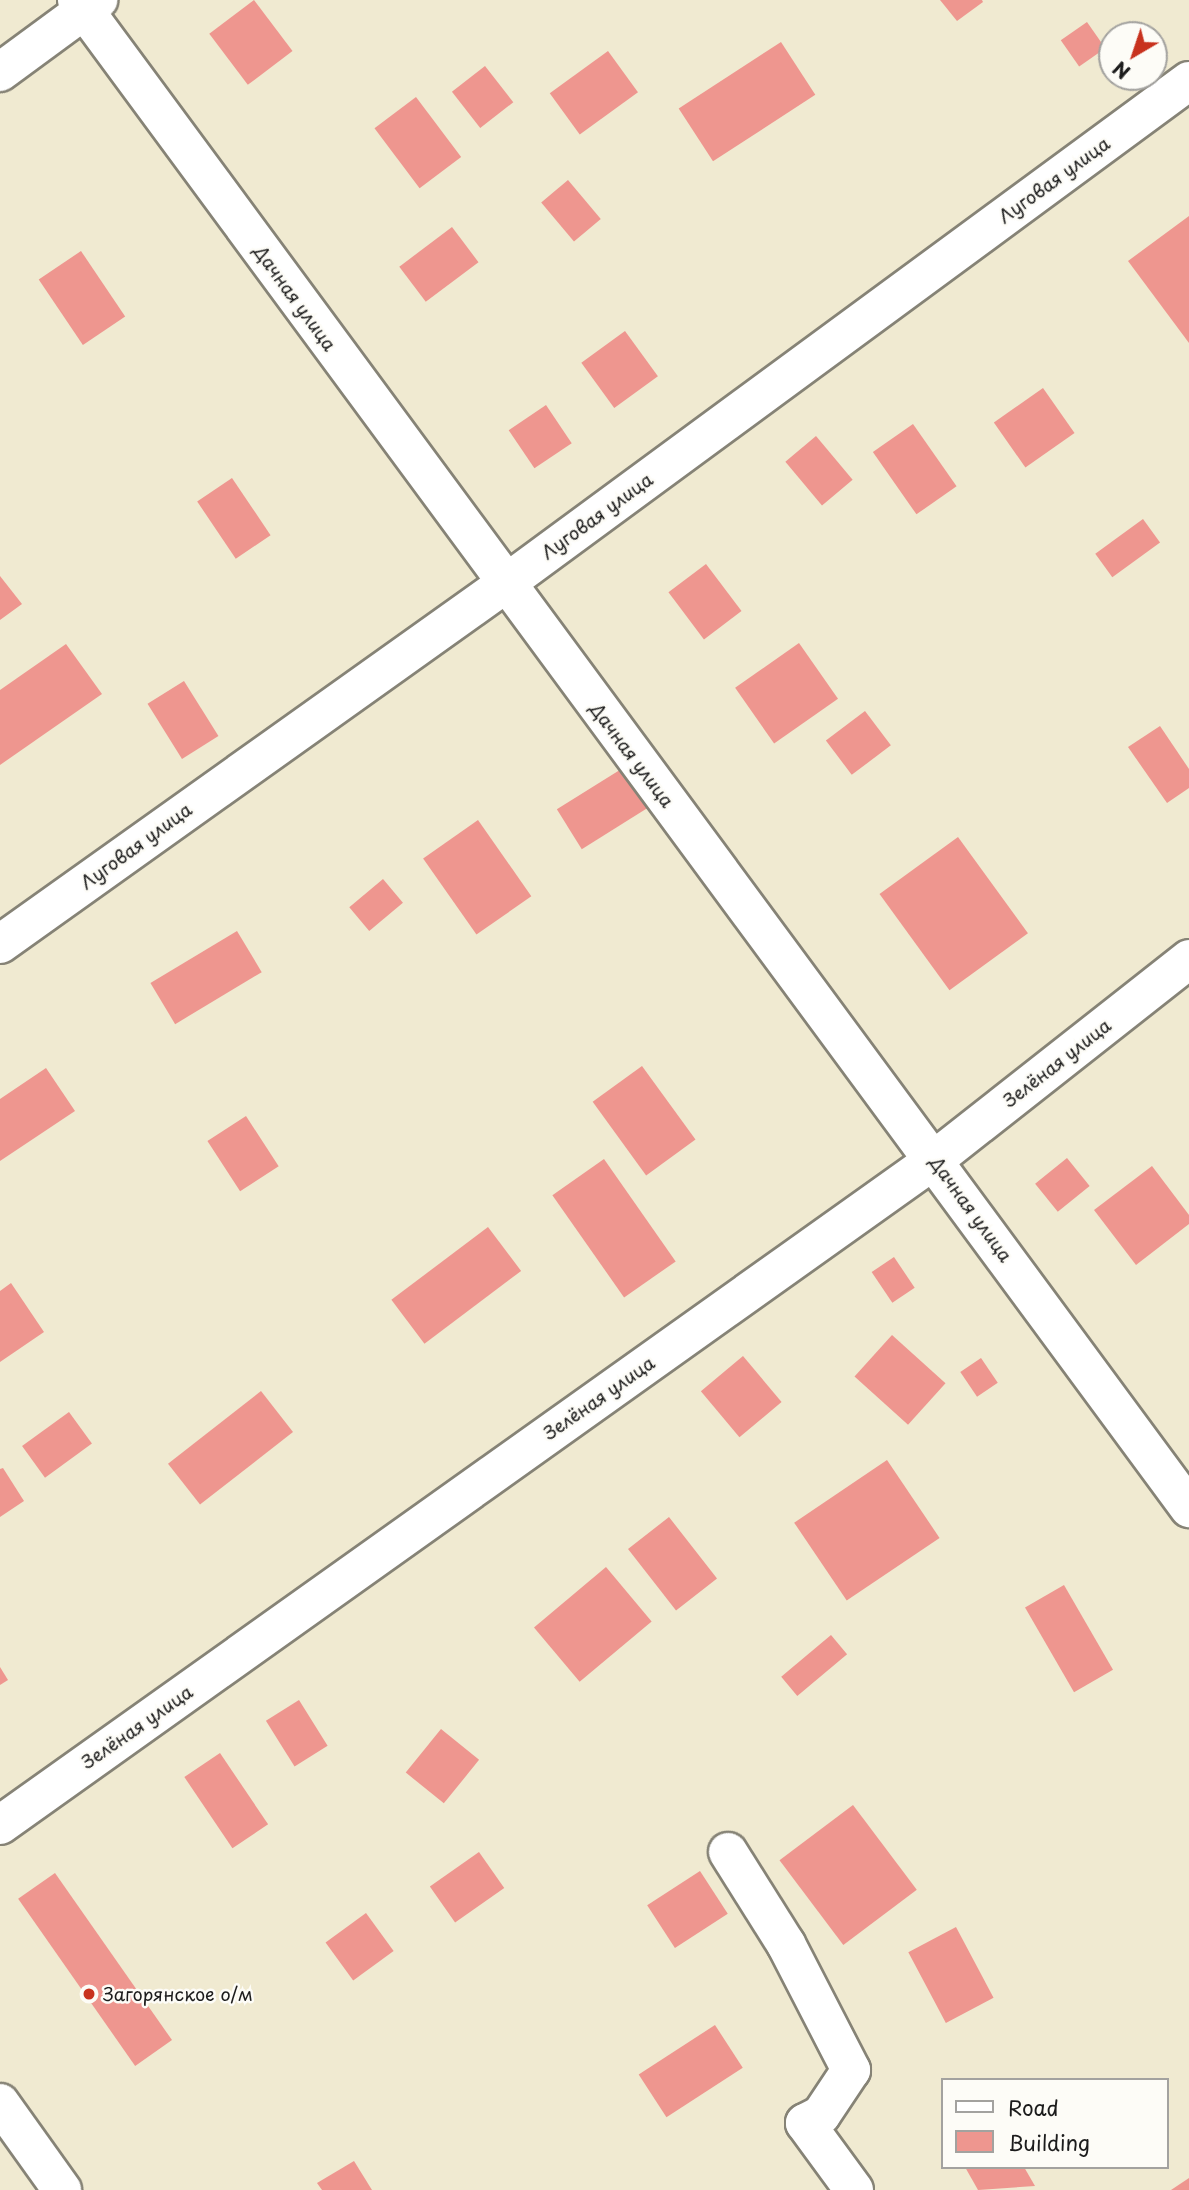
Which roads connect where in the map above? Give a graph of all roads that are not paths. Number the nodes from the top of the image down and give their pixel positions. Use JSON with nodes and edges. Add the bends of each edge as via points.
{"nodes":[{"id":1,"x":87,"y":4,"type":"edge"},
{"id":2,"x":0,"y":72,"type":"edge"},
{"id":3,"x":1189,"y":80,"type":"edge"},
{"id":4,"x":505,"y":584,"type":"junction"},
{"id":5,"x":0,"y":944,"type":"edge"},
{"id":6,"x":1189,"y":959,"type":"edge"},
{"id":7,"x":934,"y":1160,"type":"junction"},
{"id":8,"x":1189,"y":1508,"type":"edge"},
{"id":9,"x":0,"y":1825,"type":"edge"},
{"id":10,"x":727,"y":1852,"type":"dead end"},
{"id":11,"x":0,"y":2104,"type":"edge"},
{"id":12,"x":62,"y":2190,"type":"edge"},
{"id":13,"x":854,"y":2190,"type":"edge"}],
"edges":[{"from":1,"to":2,"type":"street"},
{"from":1,"to":4,"type":"street","name":"Дачная улица"},
{"from":3,"to":4,"type":"street","name":"Луговая улица"},
{"from":4,"to":5,"type":"street","name":"Луговая улица"},
{"from":4,"to":7,"type":"street","name":"Дачная улица"},
{"from":6,"to":7,"type":"street","name":"Зелёная улица"},
{"from":7,"to":8,"type":"street","name":"Дачная улица"},
{"from":7,"to":9,"type":"street","name":"Зелёная улица"},
{"from":10,"to":13,"type":"street","via":[[786,1944],[851,2070],[821,2116],[805,2123]]},
{"from":11,"to":12,"type":"street"}]}
